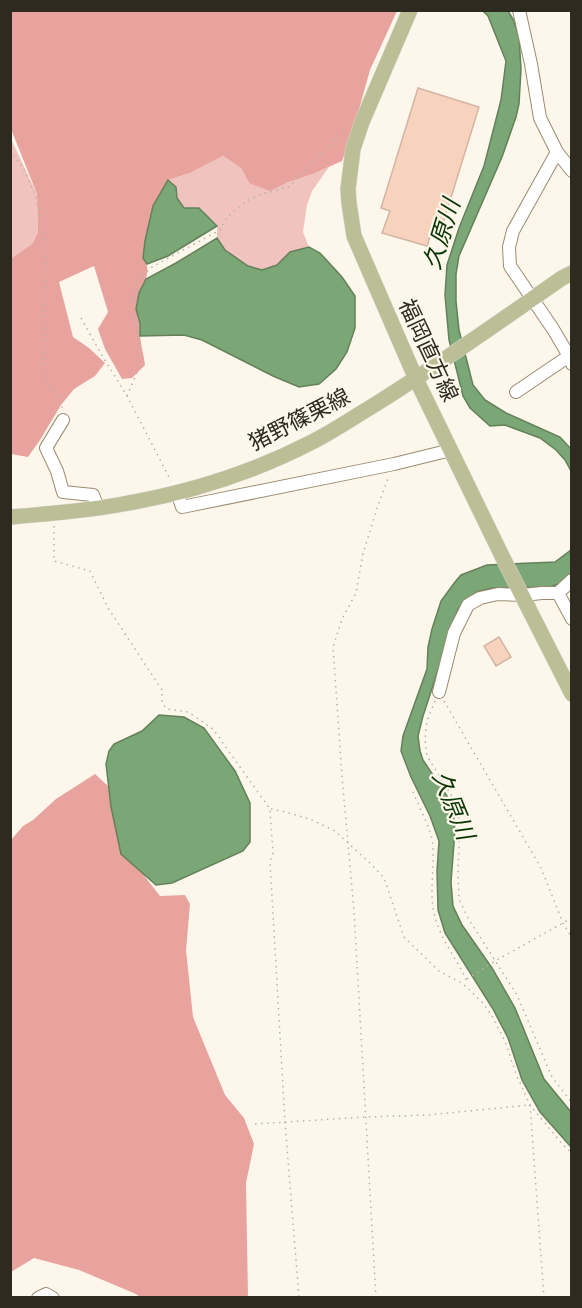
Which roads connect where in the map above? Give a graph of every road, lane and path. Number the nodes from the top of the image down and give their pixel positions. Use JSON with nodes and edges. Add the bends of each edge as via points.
{"nodes":[{"id":1,"x":410,"y":10,"type":"edge"},
{"id":2,"x":519,"y":10,"type":"edge"},
{"id":3,"x":362,"y":122,"type":"junction"},
{"id":4,"x":10,"y":150,"type":"edge"},
{"id":5,"x":557,"y":152,"type":"junction"},
{"id":6,"x":572,"y":171,"type":"edge"},
{"id":7,"x":572,"y":273,"type":"edge"},
{"id":8,"x":531,"y":299,"type":"junction"},
{"id":9,"x":81,"y":318,"type":"dead end"},
{"id":10,"x":570,"y":360,"type":"edge"},
{"id":11,"x":416,"y":379,"type":"junction"},
{"id":12,"x":516,"y":392,"type":"dead end"},
{"id":13,"x":127,"y":396,"type":"junction"},
{"id":14,"x":63,"y":420,"type":"joint"},
{"id":15,"x":451,"y":450,"type":"junction"},
{"id":16,"x":394,"y":464,"type":"junction"},
{"id":17,"x":177,"y":492,"type":"junction"},
{"id":18,"x":98,"y":508,"type":"junction"},
{"id":19,"x":53,"y":513,"type":"junction"},
{"id":20,"x":10,"y":517,"type":"edge"},
{"id":21,"x":572,"y":580,"type":"edge"},
{"id":22,"x":522,"y":593,"type":"junction"},
{"id":23,"x":558,"y":593,"type":"junction"},
{"id":24,"x":572,"y":619,"type":"edge"},
{"id":25,"x":439,"y":692,"type":"junction"},
{"id":26,"x":572,"y":694,"type":"edge"},
{"id":27,"x":412,"y":792,"type":"dead end"},
{"id":28,"x":270,"y":809,"type":"junction"},
{"id":29,"x":348,"y":842,"type":"junction"},
{"id":30,"x":572,"y":918,"type":"edge"},
{"id":31,"x":563,"y":923,"type":"junction"},
{"id":32,"x":572,"y":938,"type":"edge"},
{"id":33,"x":495,"y":961,"type":"junction"},
{"id":34,"x":466,"y":979,"type":"junction"},
{"id":35,"x":462,"y":983,"type":"junction"},
{"id":36,"x":572,"y":1103,"type":"edge"},
{"id":37,"x":530,"y":1105,"type":"junction"},
{"id":38,"x":365,"y":1117,"type":"junction"},
{"id":39,"x":285,"y":1122,"type":"junction"},
{"id":40,"x":255,"y":1124,"type":"dead end"},
{"id":41,"x":572,"y":1153,"type":"edge"},
{"id":42,"x":38,"y":1298,"type":"edge"},
{"id":43,"x":53,"y":1298,"type":"edge"},
{"id":44,"x":299,"y":1298,"type":"edge"},
{"id":45,"x":376,"y":1298,"type":"edge"},
{"id":46,"x":544,"y":1298,"type":"edge"}],
"edges":[{"from":1,"to":3,"type":"main road","name":"福岡直方線"},
{"from":2,"to":5,"type":"street","via":[[540,118]]},
{"from":3,"to":11,"type":"main road","name":"福岡直方線","via":[[353,149],[348,189],[354,236]]},
{"from":3,"to":13,"type":"path","via":[[358,120],[344,130],[289,187],[247,201],[225,220],[220,231],[152,267],[141,277],[132,297],[140,356]]},
{"from":4,"to":14,"type":"path","via":[[23,168],[42,225],[46,270],[42,367],[59,399]]},
{"from":5,"to":6,"type":"street"},
{"from":5,"to":8,"type":"street","via":[[513,231],[509,247],[510,266]]},
{"from":7,"to":8,"type":"main road","name":"猪野篠栗線"},
{"from":8,"to":10,"type":"street"},
{"from":8,"to":11,"type":"main road","name":"猪野篠栗線"},
{"from":9,"to":13,"type":"path"},
{"from":10,"to":12,"type":"street"},
{"from":11,"to":15,"type":"main road","name":"福岡直方線"},
{"from":11,"to":17,"type":"main road","name":"猪野篠栗線","via":[[312,442],[224,479]]},
{"from":13,"to":17,"type":"path"},
{"from":14,"to":18,"type":"street","via":[[46,448],[63,492],[93,495]]},
{"from":15,"to":16,"type":"street"},
{"from":15,"to":22,"type":"main road","name":"福岡直方線"},
{"from":16,"to":17,"type":"street","via":[[182,507]]},
{"from":16,"to":29,"type":"path","via":[[376,508],[356,593],[333,647]]},
{"from":17,"to":18,"type":"main road","name":"猪野篠栗線"},
{"from":18,"to":19,"type":"main road","name":"猪野篠栗線"},
{"from":19,"to":20,"type":"main road","name":"猪野篠栗線"},
{"from":19,"to":28,"type":"path","via":[[54,561],[90,571],[108,608],[162,690],[162,703],[167,709],[188,712],[213,729]]},
{"from":21,"to":23,"type":"street"},
{"from":22,"to":23,"type":"street"},
{"from":22,"to":25,"type":"street","via":[[498,594],[468,605],[454,633]]},
{"from":22,"to":26,"type":"main road","name":"福岡直方線"},
{"from":23,"to":24,"type":"street"},
{"from":25,"to":31,"type":"path","via":[[541,868]]},
{"from":25,"to":33,"type":"path","via":[[427,721],[427,756],[452,796],[460,822],[459,899]]},
{"from":27,"to":34,"type":"path","via":[[432,838],[435,917]]},
{"from":28,"to":29,"type":"path","via":[[312,820]]},
{"from":28,"to":39,"type":"path"},
{"from":29,"to":35,"type":"path","via":[[384,878],[404,936],[440,971]]},
{"from":29,"to":38,"type":"path"},
{"from":30,"to":31,"type":"path"},
{"from":31,"to":32,"type":"path"},
{"from":31,"to":33,"type":"path"},
{"from":33,"to":34,"type":"path"},
{"from":33,"to":36,"type":"path","via":[[517,995],[552,1077]]},
{"from":34,"to":35,"type":"path"},
{"from":35,"to":37,"type":"path","via":[[492,1016]]},
{"from":37,"to":38,"type":"path"},
{"from":37,"to":41,"type":"path"},
{"from":37,"to":46,"type":"path"},
{"from":38,"to":39,"type":"path"},
{"from":38,"to":45,"type":"path"},
{"from":39,"to":40,"type":"path"},
{"from":39,"to":44,"type":"path"},
{"from":42,"to":43,"type":"street","via":[[46,1294]]}]}
